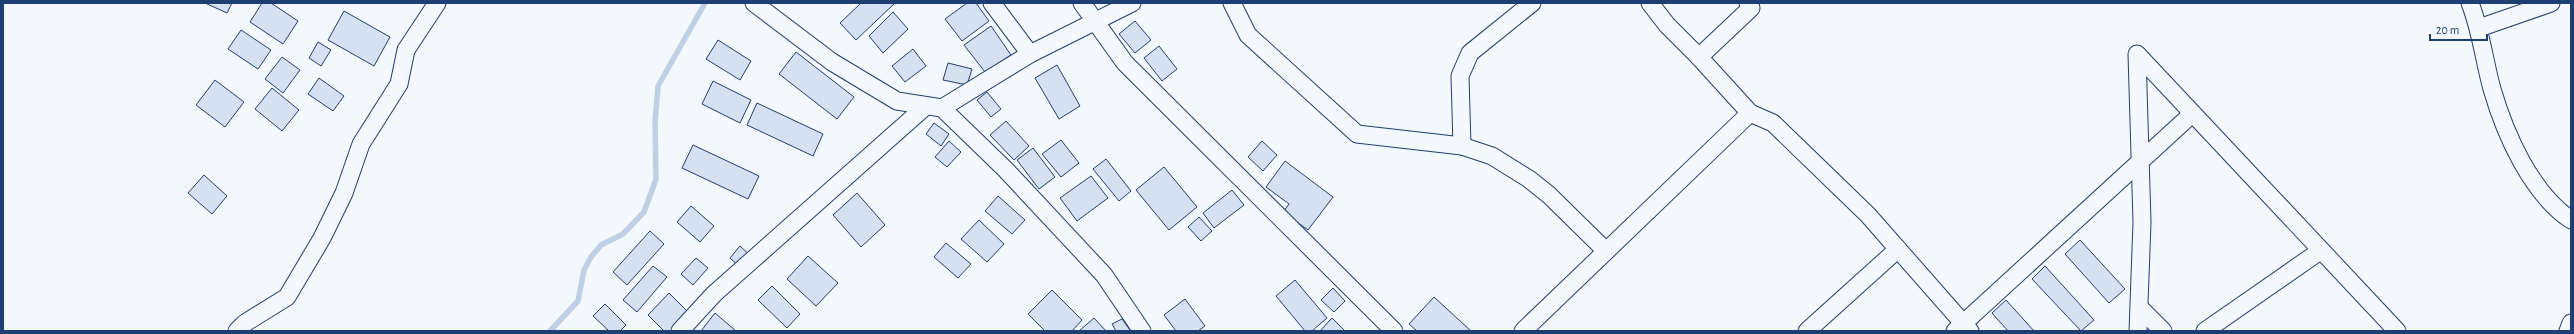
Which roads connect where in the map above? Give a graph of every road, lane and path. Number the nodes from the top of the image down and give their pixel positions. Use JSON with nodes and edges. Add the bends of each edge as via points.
{"nodes":[{"id":1,"x":437,"y":3,"type":"edge"},
{"id":2,"x":754,"y":3,"type":"edge"},
{"id":3,"x":992,"y":3,"type":"edge"},
{"id":4,"x":1082,"y":3,"type":"edge"},
{"id":5,"x":1132,"y":3,"type":"edge"},
{"id":6,"x":1232,"y":3,"type":"edge"},
{"id":7,"x":1532,"y":3,"type":"edge"},
{"id":8,"x":1650,"y":3,"type":"edge"},
{"id":9,"x":1748,"y":3,"type":"edge"},
{"id":10,"x":2470,"y":3,"type":"edge"},
{"id":11,"x":2551,"y":3,"type":"edge"},
{"id":12,"x":1096,"y":21,"type":"junction"},
{"id":13,"x":2479,"y":28,"type":"junction"},
{"id":14,"x":1030,"y":54,"type":"junction"},
{"id":15,"x":1699,"y":57,"type":"junction"},
{"id":16,"x":934,"y":107,"type":"junction"},
{"id":17,"x":1750,"y":113,"type":"junction"},
{"id":18,"x":2192,"y":114,"type":"junction"},
{"id":19,"x":1462,"y":146,"type":"junction"},
{"id":20,"x":2141,"y":162,"type":"junction"},
{"id":21,"x":2571,"y":220,"type":"edge"},
{"id":22,"x":1898,"y":249,"type":"junction"},
{"id":23,"x":1606,"y":251,"type":"junction"},
{"id":24,"x":2320,"y":251,"type":"junction"},
{"id":25,"x":2141,"y":309,"type":"junction"},
{"id":26,"x":2571,"y":323,"type":"edge"},
{"id":27,"x":1963,"y":328,"type":"edge"},
{"id":28,"x":2394,"y":330,"type":"edge"},
{"id":29,"x":237,"y":331,"type":"edge"},
{"id":30,"x":680,"y":331,"type":"edge"},
{"id":31,"x":1142,"y":331,"type":"edge"},
{"id":32,"x":1394,"y":331,"type":"edge"},
{"id":33,"x":1523,"y":331,"type":"edge"},
{"id":34,"x":1807,"y":331,"type":"edge"},
{"id":35,"x":2138,"y":331,"type":"edge"},
{"id":36,"x":2163,"y":331,"type":"edge"},
{"id":37,"x":2205,"y":331,"type":"edge"},
{"id":38,"x":2568,"y":331,"type":"edge"}],
"edges":[{"from":1,"to":29,"type":"street","via":[[406,50],[399,84],[361,144],[344,193],[322,238],[287,297],[245,323]]},
{"from":2,"to":16,"type":"street","via":[[832,62],[897,102]]},
{"from":3,"to":14,"type":"street"},
{"from":4,"to":12,"type":"street"},
{"from":5,"to":12,"type":"street"},
{"from":6,"to":19,"type":"street","via":[[1248,35],[1357,134]]},
{"from":7,"to":19,"type":"street","via":[[1470,53],[1460,76]]},
{"from":8,"to":15,"type":"street","via":[[1667,25]]},
{"from":9,"to":15,"type":"street","via":[[1751,8]]},
{"from":10,"to":13,"type":"street"},
{"from":11,"to":13,"type":"street"},
{"from":12,"to":14,"type":"street"},
{"from":12,"to":32,"type":"street","via":[[1125,63]]},
{"from":13,"to":21,"type":"street","via":[[2492,89],[2516,151],[2544,198]]},
{"from":14,"to":16,"type":"street"},
{"from":15,"to":17,"type":"street"},
{"from":16,"to":30,"type":"street","via":[[714,294]]},
{"from":16,"to":31,"type":"street","via":[[1006,170],[1104,275]]},
{"from":17,"to":22,"type":"street","via":[[1773,123],[1868,215]]},
{"from":17,"to":23,"type":"street"},
{"from":18,"to":20,"type":"street"},
{"from":18,"to":20,"type":"street","via":[[2137,54]]},
{"from":18,"to":24,"type":"street"},
{"from":19,"to":23,"type":"street","via":[[1492,156],[1529,179]]},
{"from":20,"to":25,"type":"street"},
{"from":20,"to":27,"type":"street"},
{"from":22,"to":27,"type":"street"},
{"from":22,"to":34,"type":"street"},
{"from":23,"to":33,"type":"street"},
{"from":24,"to":28,"type":"street"},
{"from":24,"to":37,"type":"street"},
{"from":25,"to":35,"type":"street"},
{"from":25,"to":36,"type":"street"},
{"from":26,"to":38,"type":"street"}]}
